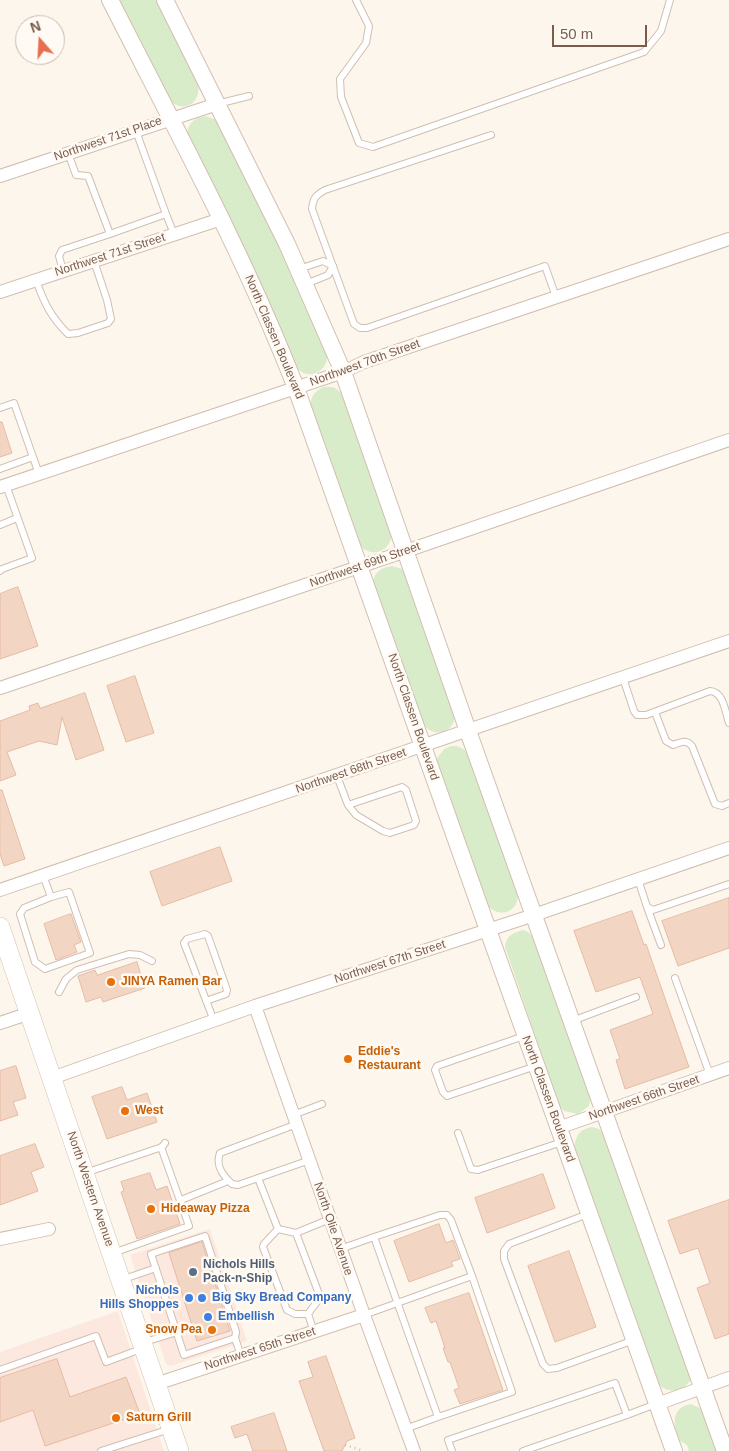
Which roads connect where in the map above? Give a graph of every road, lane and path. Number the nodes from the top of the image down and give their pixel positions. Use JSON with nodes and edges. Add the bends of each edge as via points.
{"nodes":[{"id":1,"x":110,"y":0,"type":"edge"},
{"id":2,"x":165,"y":0,"type":"edge"},
{"id":3,"x":356,"y":0,"type":"edge"},
{"id":4,"x":670,"y":0,"type":"edge"},
{"id":5,"x":250,"y":96,"type":"dead end"},
{"id":6,"x":217,"y":104,"type":"junction"},
{"id":7,"x":170,"y":119,"type":"junction"},
{"id":8,"x":136,"y":130,"type":"junction"},
{"id":9,"x":491,"y":135,"type":"dead end"},
{"id":10,"x":68,"y":152,"type":"junction"},
{"id":11,"x":0,"y":176,"type":"edge"},
{"id":12,"x":166,"y":214,"type":"junction"},
{"id":13,"x":221,"y":219,"type":"junction"},
{"id":14,"x":110,"y":234,"type":"junction"},
{"id":15,"x":174,"y":234,"type":"junction"},
{"id":16,"x":729,"y":239,"type":"edge"},
{"id":17,"x":94,"y":261,"type":"junction"},
{"id":18,"x":333,"y":266,"type":"junction"},
{"id":19,"x":64,"y":271,"type":"junction"},
{"id":20,"x":302,"y":277,"type":"junction"},
{"id":21,"x":36,"y":280,"type":"junction"},
{"id":22,"x":0,"y":292,"type":"edge"},
{"id":23,"x":556,"y":297,"type":"junction"},
{"id":24,"x":342,"y":372,"type":"junction"},
{"id":25,"x":296,"y":388,"type":"junction"},
{"id":26,"x":0,"y":408,"type":"edge"},
{"id":27,"x":729,"y":440,"type":"edge"},
{"id":28,"x":33,"y":457,"type":"junction"},
{"id":29,"x":0,"y":469,"type":"edge"},
{"id":30,"x":39,"y":474,"type":"junction"},
{"id":31,"x":3,"y":486,"type":"edge"},
{"id":32,"x":17,"y":518,"type":"junction"},
{"id":33,"x":0,"y":525,"type":"edge"},
{"id":34,"x":406,"y":551,"type":"junction"},
{"id":35,"x":360,"y":566,"type":"junction"},
{"id":36,"x":1,"y":568,"type":"edge"},
{"id":37,"x":729,"y":641,"type":"edge"},
{"id":38,"x":623,"y":678,"type":"junction"},
{"id":39,"x":0,"y":688,"type":"edge"},
{"id":40,"x":655,"y":712,"type":"junction"},
{"id":41,"x":729,"y":723,"type":"edge"},
{"id":42,"x":468,"y":731,"type":"junction"},
{"id":43,"x":423,"y":747,"type":"junction"},
{"id":44,"x":337,"y":776,"type":"junction"},
{"id":45,"x":729,"y":803,"type":"edge"},
{"id":46,"x":348,"y":805,"type":"junction"},
{"id":47,"x":729,"y":848,"type":"edge"},
{"id":48,"x":43,"y":875,"type":"junction"},
{"id":49,"x":638,"y":879,"type":"junction"},
{"id":50,"x":729,"y":884,"type":"edge"},
{"id":51,"x":0,"y":890,"type":"edge"},
{"id":52,"x":51,"y":897,"type":"junction"},
{"id":53,"x":647,"y":907,"type":"junction"},
{"id":54,"x":534,"y":915,"type":"junction"},
{"id":55,"x":0,"y":927,"type":"edge"},
{"id":56,"x":488,"y":930,"type":"junction"},
{"id":57,"x":661,"y":945,"type":"dead end"},
{"id":58,"x":152,"y":961,"type":"dead end"},
{"id":59,"x":675,"y":978,"type":"dead end"},
{"id":60,"x":60,"y":992,"type":"dead end"},
{"id":61,"x":636,"y":998,"type":"dead end"},
{"id":62,"x":206,"y":1001,"type":"junction"},
{"id":63,"x":256,"y":1006,"type":"junction"},
{"id":64,"x":30,"y":1013,"type":"junction"},
{"id":65,"x":214,"y":1021,"type":"junction"},
{"id":66,"x":571,"y":1021,"type":"junction"},
{"id":67,"x":0,"y":1023,"type":"edge"},
{"id":68,"x":525,"y":1036,"type":"junction"},
{"id":69,"x":536,"y":1066,"type":"junction"},
{"id":70,"x":729,"y":1068,"type":"edge"},
{"id":71,"x":710,"y":1074,"type":"junction"},
{"id":72,"x":52,"y":1078,"type":"junction"},
{"id":73,"x":322,"y":1104,"type":"dead end"},
{"id":74,"x":603,"y":1112,"type":"junction"},
{"id":75,"x":295,"y":1120,"type":"junction"},
{"id":76,"x":458,"y":1133,"type":"dead end"},
{"id":77,"x":561,"y":1135,"type":"junction"},
{"id":78,"x":310,"y":1160,"type":"junction"},
{"id":79,"x":84,"y":1174,"type":"junction"},
{"id":80,"x":258,"y":1178,"type":"junction"},
{"id":81,"x":228,"y":1181,"type":"junction"},
{"id":82,"x":180,"y":1200,"type":"junction"},
{"id":83,"x":589,"y":1214,"type":"junction"},
{"id":84,"x":330,"y":1219,"type":"junction"},
{"id":85,"x":49,"y":1228,"type":"dead end"},
{"id":86,"x":278,"y":1229,"type":"junction"},
{"id":87,"x":296,"y":1233,"type":"junction"},
{"id":88,"x":374,"y":1237,"type":"junction"},
{"id":89,"x":0,"y":1239,"type":"edge"},
{"id":90,"x":340,"y":1249,"type":"junction"},
{"id":91,"x":112,"y":1254,"type":"junction"},
{"id":92,"x":156,"y":1268,"type":"junction"},
{"id":93,"x":472,"y":1276,"type":"junction"},
{"id":94,"x":121,"y":1280,"type":"junction"},
{"id":95,"x":397,"y":1303,"type":"junction"},
{"id":96,"x":308,"y":1314,"type":"junction"},
{"id":97,"x":364,"y":1315,"type":"junction"},
{"id":98,"x":177,"y":1332,"type":"junction"},
{"id":99,"x":314,"y":1332,"type":"junction"},
{"id":100,"x":235,"y":1338,"type":"junction"},
{"id":101,"x":634,"y":1340,"type":"junction"},
{"id":102,"x":143,"y":1346,"type":"junction"},
{"id":103,"x":241,"y":1356,"type":"junction"},
{"id":104,"x":0,"y":1370,"type":"edge"},
{"id":105,"x":729,"y":1378,"type":"edge"},
{"id":106,"x":156,"y":1384,"type":"junction"},
{"id":107,"x":702,"y":1387,"type":"junction"},
{"id":108,"x":657,"y":1404,"type":"junction"},
{"id":109,"x":627,"y":1415,"type":"junction"},
{"id":110,"x":438,"y":1417,"type":"junction"},
{"id":111,"x":172,"y":1429,"type":"junction"},
{"id":112,"x":406,"y":1429,"type":"junction"},
{"id":113,"x":345,"y":1445,"type":"dead end"},
{"id":114,"x":532,"y":1450,"type":"edge"},
{"id":115,"x":101,"y":1451,"type":"edge"},
{"id":116,"x":179,"y":1451,"type":"edge"},
{"id":117,"x":364,"y":1451,"type":"edge"},
{"id":118,"x":414,"y":1451,"type":"edge"},
{"id":119,"x":452,"y":1451,"type":"edge"},
{"id":120,"x":523,"y":1451,"type":"edge"},
{"id":121,"x":674,"y":1451,"type":"edge"},
{"id":122,"x":725,"y":1451,"type":"edge"}],
"edges":[{"from":1,"to":7,"type":"street","name":"North Classen Boulevard"},
{"from":2,"to":6,"type":"street"},
{"from":3,"to":4,"type":"lane","via":[[370,26],[366,43],[340,79],[341,97],[359,143],[373,147],[644,52],[661,30]]},
{"from":5,"to":6,"type":"lane"},
{"from":6,"to":7,"type":"street","name":"Northwest 71st Place"},
{"from":6,"to":20,"type":"street"},
{"from":7,"to":8,"type":"street","name":"Northwest 71st Place"},
{"from":7,"to":13,"type":"street","name":"North Classen Boulevard"},
{"from":8,"to":10,"type":"street","name":"Northwest 71st Place"},
{"from":8,"to":12,"type":"lane"},
{"from":9,"to":18,"type":"lane","via":[[316,195],[312,208]]},
{"from":10,"to":11,"type":"street","name":"Northwest 71st Place"},
{"from":10,"to":14,"type":"lane","via":[[76,174],[88,176]]},
{"from":12,"to":14,"type":"lane"},
{"from":12,"to":15,"type":"lane"},
{"from":13,"to":15,"type":"street","name":"Northwest 71st Street"},
{"from":13,"to":25,"type":"street","name":"North Classen Boulevard","via":[[263,307]]},
{"from":14,"to":19,"type":"lane","via":[[62,250],[58,256]]},
{"from":15,"to":17,"type":"street","name":"Northwest 71st Street"},
{"from":16,"to":23,"type":"street","name":"Northwest 70th Street"},
{"from":17,"to":19,"type":"street","name":"Northwest 71st Street"},
{"from":17,"to":21,"type":"lane","via":[[111,319],[108,323],[78,333],[68,334],[59,325],[44,304]]},
{"from":18,"to":20,"type":"lane","via":[[328,275]]},
{"from":18,"to":20,"type":"lane","via":[[323,261]]},
{"from":18,"to":23,"type":"lane","via":[[354,324],[360,328],[545,266]]},
{"from":19,"to":21,"type":"street","name":"Northwest 71st Street"},
{"from":20,"to":24,"type":"street"},
{"from":21,"to":22,"type":"street","name":"Northwest 71st Street"},
{"from":23,"to":24,"type":"street","name":"Northwest 70th Street"},
{"from":24,"to":25,"type":"street","name":"Northwest 70th Street"},
{"from":24,"to":34,"type":"street"},
{"from":25,"to":30,"type":"street","name":"Northwest 70th Street"},
{"from":25,"to":35,"type":"street","name":"North Classen Boulevard"},
{"from":26,"to":28,"type":"lane","via":[[14,403]]},
{"from":27,"to":34,"type":"street","name":"Northwest 69th Street"},
{"from":28,"to":29,"type":"lane"},
{"from":28,"to":30,"type":"lane"},
{"from":30,"to":31,"type":"street","name":"Northwest 70th Street"},
{"from":31,"to":32,"type":"lane"},
{"from":32,"to":33,"type":"lane"},
{"from":32,"to":36,"type":"lane","via":[[32,558]]},
{"from":34,"to":35,"type":"street","name":"Northwest 69th Street"},
{"from":34,"to":42,"type":"street"},
{"from":35,"to":39,"type":"street","name":"Northwest 69th Street"},
{"from":35,"to":43,"type":"street","name":"North Classen Boulevard"},
{"from":37,"to":38,"type":"street","name":"Northwest 68th Street"},
{"from":38,"to":40,"type":"lane","via":[[637,715]]},
{"from":38,"to":42,"type":"street","name":"Northwest 68th Street"},
{"from":40,"to":41,"type":"lane","via":[[710,691],[720,696]]},
{"from":40,"to":45,"type":"lane","via":[[666,742],[673,745],[685,741],[692,746],[713,800],[718,806]]},
{"from":42,"to":43,"type":"street","name":"Northwest 68th Street"},
{"from":42,"to":54,"type":"street"},
{"from":43,"to":44,"type":"street","name":"Northwest 68th Street"},
{"from":43,"to":56,"type":"street","name":"North Classen Boulevard"},
{"from":44,"to":46,"type":"lane"},
{"from":44,"to":48,"type":"street","name":"Northwest 68th Street"},
{"from":46,"to":46,"type":"lane","via":[[356,815],[390,833],[414,825],[416,821],[406,790],[402,787]]},
{"from":47,"to":49,"type":"street","name":"Northwest 67th Street"},
{"from":48,"to":51,"type":"street","name":"Northwest 68th Street"},
{"from":48,"to":52,"type":"lane"},
{"from":49,"to":53,"type":"lane"},
{"from":49,"to":54,"type":"street","name":"Northwest 67th Street"},
{"from":50,"to":53,"type":"lane","via":[[653,910]]},
{"from":52,"to":52,"type":"lane","via":[[24,908],[20,914],[35,962],[46,969],[90,953],[69,892]]},
{"from":53,"to":57,"type":"lane"},
{"from":54,"to":56,"type":"street","name":"Northwest 67th Street"},
{"from":54,"to":66,"type":"street"},
{"from":55,"to":64,"type":"main road","name":"North Western Avenue"},
{"from":56,"to":63,"type":"street","name":"Northwest 67th Street"},
{"from":56,"to":68,"type":"street","name":"North Classen Boulevard"},
{"from":58,"to":60,"type":"lane","via":[[129,954],[77,970],[66,979]]},
{"from":59,"to":71,"type":"lane"},
{"from":61,"to":66,"type":"lane"},
{"from":62,"to":62,"type":"lane","via":[[184,943],[205,934],[227,990],[226,994]]},
{"from":62,"to":65,"type":"lane"},
{"from":63,"to":65,"type":"street","name":"Northwest 67th Street"},
{"from":63,"to":75,"type":"street","name":"North Olie Avenue"},
{"from":64,"to":67,"type":"street"},
{"from":64,"to":72,"type":"main road","name":"North Western Avenue"},
{"from":65,"to":72,"type":"street","name":"Northwest 67th Street"},
{"from":66,"to":74,"type":"street"},
{"from":68,"to":69,"type":"street","name":"North Classen Boulevard"},
{"from":68,"to":69,"type":"lane","via":[[437,1066],[435,1070],[442,1092],[447,1096]]},
{"from":69,"to":77,"type":"street","name":"North Classen Boulevard"},
{"from":70,"to":71,"type":"street","name":"Northwest 66th Street"},
{"from":71,"to":74,"type":"street","name":"Northwest 66th Street"},
{"from":72,"to":79,"type":"main road","name":"North Western Avenue"},
{"from":73,"to":75,"type":"lane"},
{"from":74,"to":77,"type":"street","name":"Northwest 66th Street"},
{"from":74,"to":107,"type":"street"},
{"from":75,"to":78,"type":"street","name":"North Olie Avenue"},
{"from":75,"to":81,"type":"lane","via":[[220,1153],[219,1168]]},
{"from":76,"to":77,"type":"lane","via":[[471,1169],[478,1170]]},
{"from":77,"to":83,"type":"street","name":"North Classen Boulevard"},
{"from":78,"to":80,"type":"lane"},
{"from":78,"to":84,"type":"street","name":"North Olie Avenue"},
{"from":79,"to":82,"type":"lane","via":[[163,1145]]},
{"from":79,"to":91,"type":"main road","name":"North Western Avenue"},
{"from":80,"to":81,"type":"lane","via":[[238,1185]]},
{"from":80,"to":86,"type":"lane"},
{"from":81,"to":82,"type":"lane"},
{"from":82,"to":91,"type":"lane","via":[[189,1226]]},
{"from":83,"to":101,"type":"street","name":"North Classen Boulevard"},
{"from":83,"to":101,"type":"lane","via":[[509,1244],[504,1251],[504,1259],[543,1364],[548,1369]]},
{"from":84,"to":87,"type":"lane"},
{"from":84,"to":90,"type":"street","name":"North Olie Avenue"},
{"from":85,"to":89,"type":"street"},
{"from":86,"to":87,"type":"lane"},
{"from":86,"to":96,"type":"lane","via":[[263,1247],[287,1310],[294,1314]]},
{"from":87,"to":96,"type":"lane","via":[[319,1294]]},
{"from":88,"to":90,"type":"lane"},
{"from":88,"to":93,"type":"lane","via":[[447,1215],[452,1220]]},
{"from":88,"to":95,"type":"lane"},
{"from":90,"to":97,"type":"street","name":"North Olie Avenue"},
{"from":91,"to":94,"type":"main road","name":"North Western Avenue"},
{"from":92,"to":94,"type":"lane"},
{"from":92,"to":98,"type":"lane"},
{"from":92,"to":100,"type":"lane","via":[[151,1254],[205,1236],[236,1332]]},
{"from":93,"to":95,"type":"lane"},
{"from":93,"to":110,"type":"lane","via":[[512,1392]]},
{"from":94,"to":102,"type":"main road","name":"North Western Avenue"},
{"from":95,"to":97,"type":"lane"},
{"from":95,"to":110,"type":"lane"},
{"from":96,"to":99,"type":"lane"},
{"from":97,"to":99,"type":"street","name":"Northwest 65th Street"},
{"from":97,"to":112,"type":"street","name":"North Olie Avenue"},
{"from":98,"to":100,"type":"lane","via":[[184,1355]]},
{"from":98,"to":102,"type":"lane"},
{"from":99,"to":103,"type":"street","name":"Northwest 65th Street"},
{"from":100,"to":103,"type":"lane"},
{"from":101,"to":108,"type":"street","name":"North Classen Boulevard"},
{"from":102,"to":104,"type":"lane","via":[[106,1362],[96,1336]]},
{"from":102,"to":106,"type":"main road","name":"North Western Avenue"},
{"from":103,"to":106,"type":"street","name":"Northwest 65th Street"},
{"from":105,"to":107,"type":"street"},
{"from":106,"to":111,"type":"main road","name":"North Western Avenue"},
{"from":107,"to":108,"type":"street"},
{"from":107,"to":122,"type":"street"},
{"from":108,"to":109,"type":"lane"},
{"from":108,"to":121,"type":"street","name":"North Classen Boulevard"},
{"from":109,"to":114,"type":"lane"},
{"from":109,"to":119,"type":"lane","via":[[615,1383],[448,1440]]},
{"from":110,"to":112,"type":"lane"},
{"from":111,"to":115,"type":"lane"},
{"from":111,"to":116,"type":"main road","name":"North Western Avenue"},
{"from":112,"to":118,"type":"street","name":"North Olie Avenue"},
{"from":113,"to":117,"type":"path"},
{"from":114,"to":120,"type":"lane"}]}
